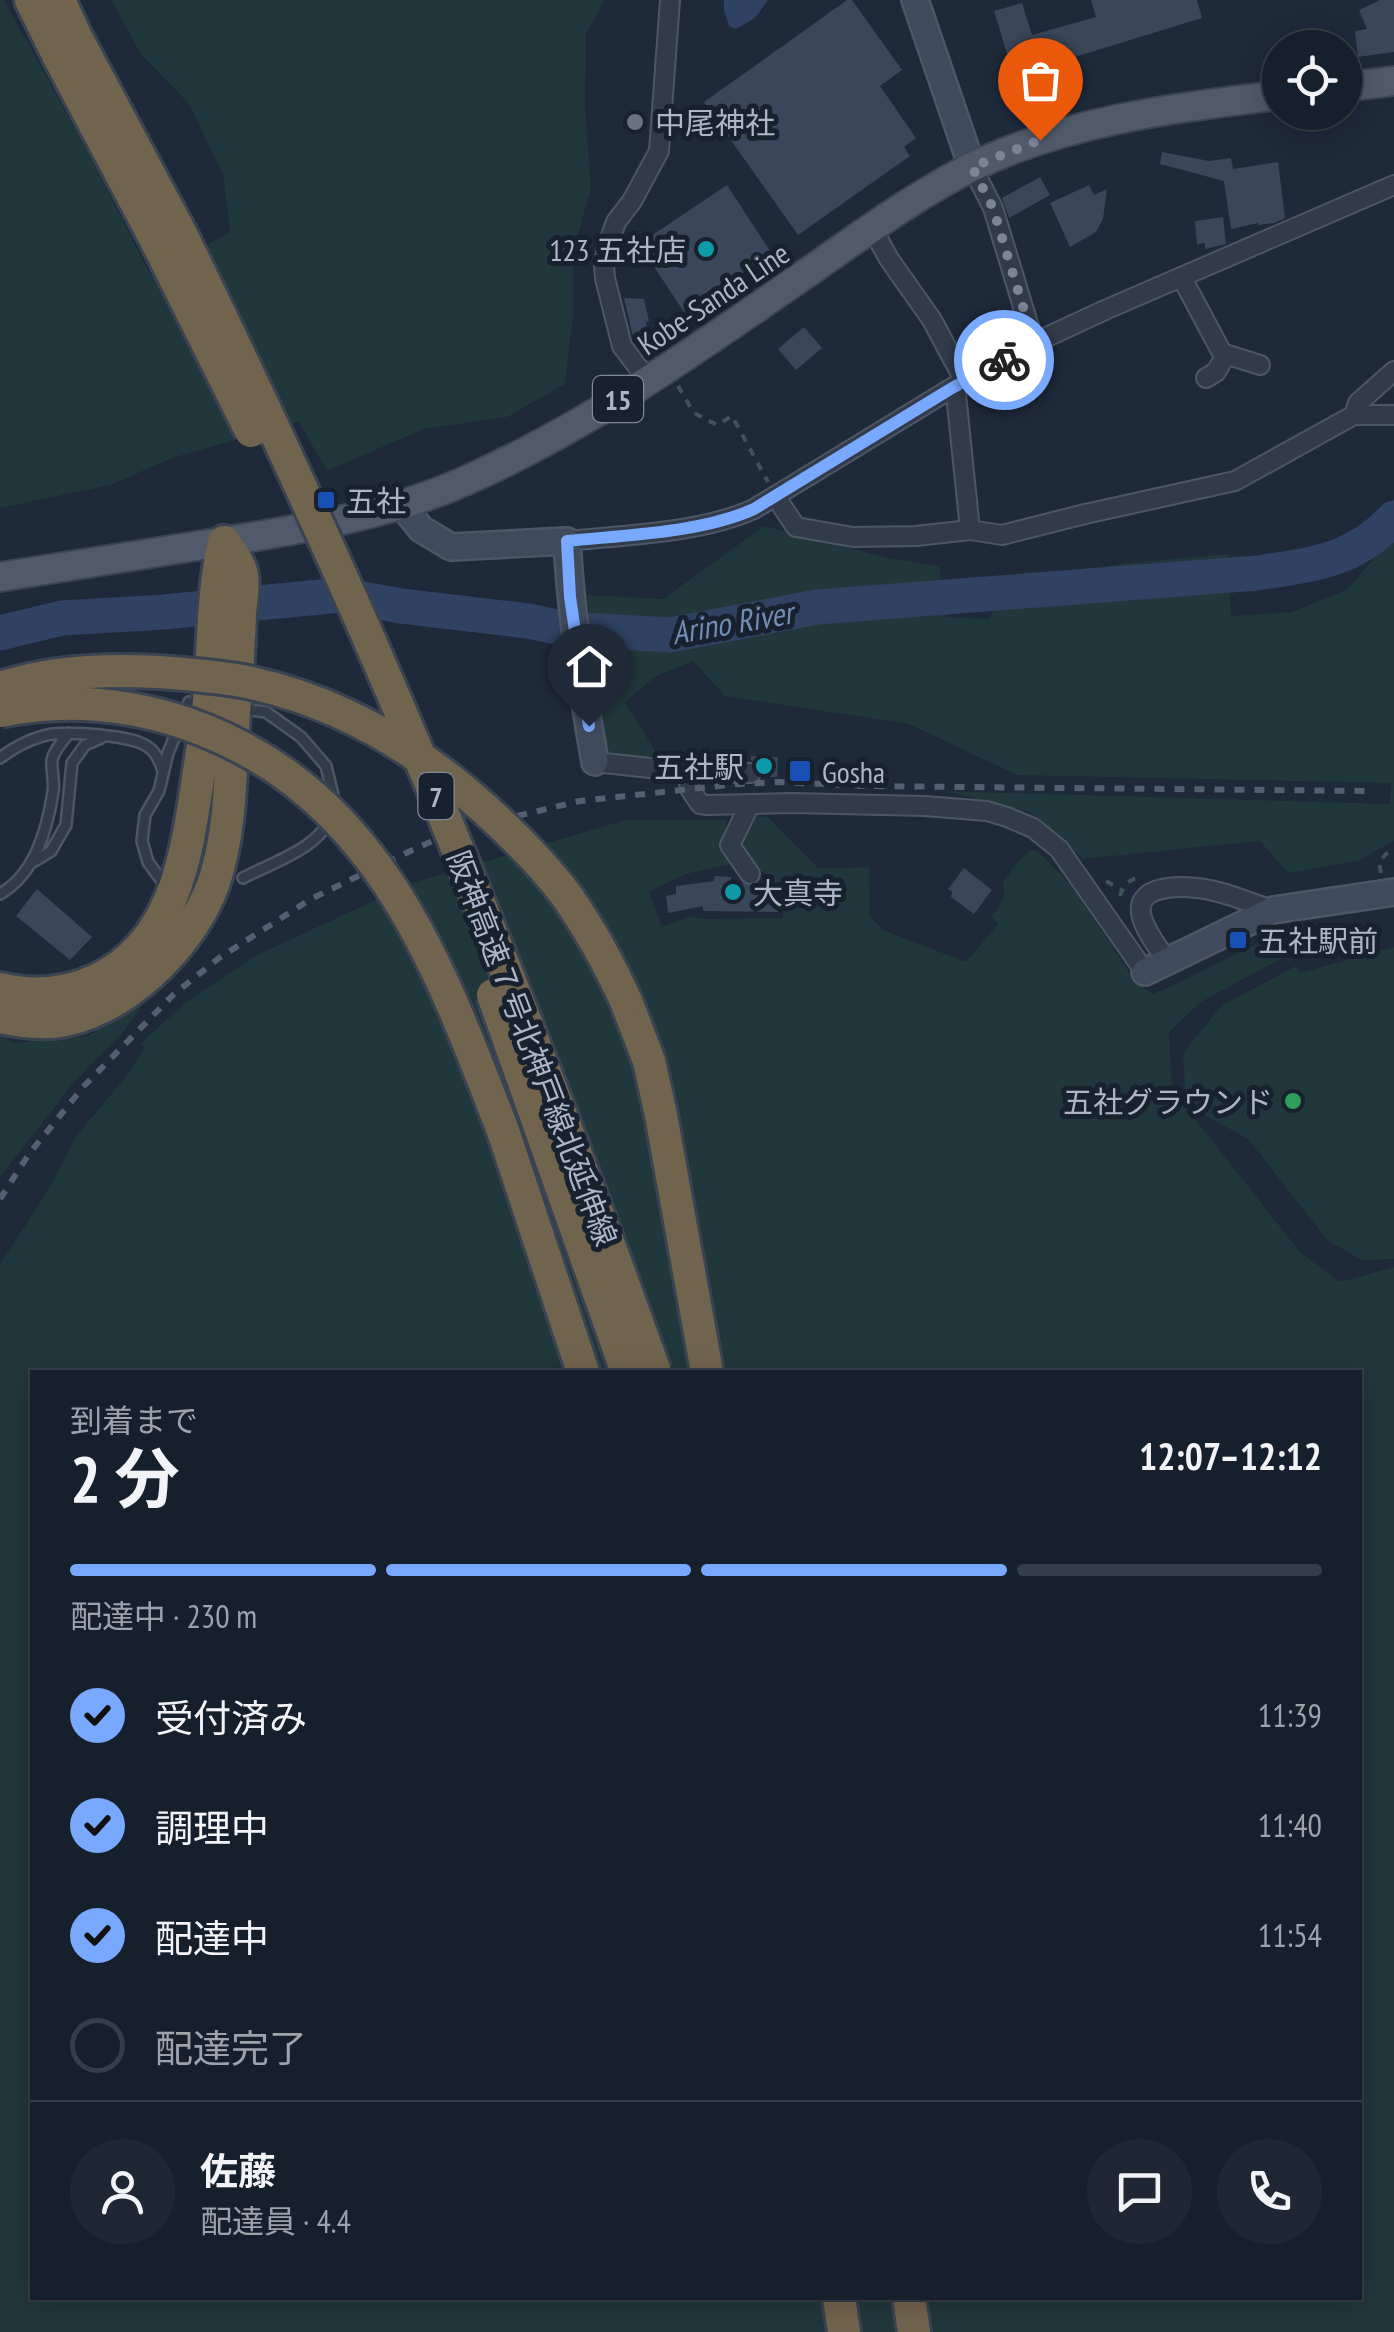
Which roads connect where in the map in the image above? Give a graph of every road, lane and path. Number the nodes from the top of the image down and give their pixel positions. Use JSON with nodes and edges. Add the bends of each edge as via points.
{"nodes":[{"id":1,"x":31,"y":0,"type":"edge"},
{"id":2,"x":59,"y":0,"type":"edge"},
{"id":3,"x":670,"y":0,"type":"edge"},
{"id":4,"x":915,"y":0,"type":"edge"},
{"id":5,"x":1394,"y":81,"type":"edge"},
{"id":6,"x":1362,"y":85,"type":"edge"},
{"id":7,"x":1262,"y":98,"type":"edge"},
{"id":8,"x":972,"y":167,"type":"junction"},
{"id":9,"x":1394,"y":185,"type":"edge"},
{"id":10,"x":872,"y":228,"type":"junction"},
{"id":11,"x":169,"y":238,"type":"junction"},
{"id":12,"x":1182,"y":278,"type":"junction"},
{"id":13,"x":1034,"y":343,"type":"junction"},
{"id":14,"x":1226,"y":354,"type":"junction"},
{"id":15,"x":1260,"y":365,"type":"dead end"},
{"id":16,"x":1394,"y":370,"type":"edge"},
{"id":17,"x":661,"y":374,"type":"junction"},
{"id":18,"x":1206,"y":378,"type":"dead end"},
{"id":19,"x":958,"y":384,"type":"junction"},
{"id":20,"x":1354,"y":415,"type":"junction"},
{"id":21,"x":1394,"y":415,"type":"edge"},
{"id":22,"x":775,"y":496,"type":"junction"},
{"id":23,"x":402,"y":504,"type":"junction"},
{"id":24,"x":970,"y":530,"type":"junction"},
{"id":25,"x":567,"y":541,"type":"junction"},
{"id":26,"x":224,"y":542,"type":"junction"},
{"id":27,"x":0,"y":577,"type":"edge"},
{"id":28,"x":0,"y":688,"type":"edge"},
{"id":29,"x":222,"y":705,"type":"junction"},
{"id":30,"x":0,"y":711,"type":"edge"},
{"id":31,"x":69,"y":734,"type":"junction"},
{"id":32,"x":104,"y":736,"type":"junction"},
{"id":33,"x":0,"y":758,"type":"edge"},
{"id":34,"x":595,"y":762,"type":"joint"},
{"id":35,"x":687,"y":772,"type":"junction"},
{"id":36,"x":164,"y":773,"type":"junction"},
{"id":37,"x":750,"y":773,"type":"dead end"},
{"id":38,"x":750,"y":804,"type":"junction"},
{"id":39,"x":1394,"y":850,"type":"edge"},
{"id":40,"x":33,"y":862,"type":"junction"},
{"id":41,"x":1394,"y":871,"type":"edge"},
{"id":42,"x":750,"y":874,"type":"dead end"},
{"id":43,"x":1153,"y":876,"type":"dead end"},
{"id":44,"x":243,"y":878,"type":"dead end"},
{"id":45,"x":162,"y":881,"type":"dead end"},
{"id":46,"x":1109,"y":884,"type":"dead end"},
{"id":47,"x":1394,"y":892,"type":"edge"},
{"id":48,"x":0,"y":894,"type":"edge"},
{"id":49,"x":1272,"y":910,"type":"junction"},
{"id":50,"x":1156,"y":967,"type":"junction"},
{"id":51,"x":0,"y":989,"type":"edge"},
{"id":52,"x":0,"y":1017,"type":"edge"},
{"id":53,"x":581,"y":1370,"type":"edge"},
{"id":54,"x":627,"y":1370,"type":"edge"},
{"id":55,"x":654,"y":1370,"type":"edge"},
{"id":56,"x":707,"y":1370,"type":"edge"},
{"id":57,"x":839,"y":2300,"type":"edge"},
{"id":58,"x":908,"y":2300,"type":"edge"},
{"id":59,"x":844,"y":2332,"type":"edge"},
{"id":60,"x":914,"y":2332,"type":"edge"}],
"edges":[{"from":1,"to":11,"type":"highway","number":"7"},
{"from":2,"to":11,"type":"highway","number":"7"},
{"from":3,"to":17,"type":"street","via":[[659,151],[616,222],[604,265],[622,346],[641,372]]},
{"from":4,"to":8,"type":"main road"},
{"from":5,"to":6,"type":"main road"},
{"from":7,"to":8,"type":"main road","name":"Kobe-Sanda Line","number":"15","via":[[1095,123]]},
{"from":8,"to":10,"type":"main road","name":"Kobe-Sanda Line","number":"15"},
{"from":8,"to":13,"type":"street","via":[[993,208]]},
{"from":9,"to":12,"type":"street"},
{"from":10,"to":17,"type":"main road","name":"Kobe-Sanda Line","number":"15"},
{"from":10,"to":19,"type":"street","via":[[932,320]]},
{"from":11,"to":54,"type":"highway","name":"阪神高速７号北神戸線北延伸線","number":"7","bridge":true,"via":[[423,814]]},
{"from":11,"to":55,"type":"highway","name":"阪神高速７号北神戸線北延伸線","number":"7","bridge":true,"via":[[314,516],[445,818]]},
{"from":12,"to":13,"type":"street"},
{"from":12,"to":14,"type":"street"},
{"from":13,"to":19,"type":"street"},
{"from":14,"to":15,"type":"street"},
{"from":14,"to":18,"type":"street"},
{"from":16,"to":20,"type":"street"},
{"from":17,"to":22,"type":"path","via":[[694,414],[717,425],[732,416]]},
{"from":17,"to":23,"type":"main road","name":"Kobe-Sanda Line","number":"15","via":[[520,454]]},
{"from":19,"to":22,"type":"street"},
{"from":19,"to":24,"type":"street"},
{"from":20,"to":21,"type":"street"},
{"from":20,"to":24,"type":"street","via":[[1236,481],[1002,535]]},
{"from":22,"to":24,"type":"street","via":[[796,527],[820,532],[854,537]]},
{"from":22,"to":25,"type":"street","via":[[730,520]]},
{"from":23,"to":25,"type":"main road","via":[[421,529],[451,547]]},
{"from":23,"to":26,"type":"main road","name":"Kobe-Sanda Line","number":"15"},
{"from":25,"to":34,"type":"main road"},
{"from":26,"to":27,"type":"main road","name":"Kobe-Sanda Line","number":"15"},
{"from":26,"to":29,"type":"highway","via":[[229,576]]},
{"from":28,"to":56,"type":"highway","bridge":true,"via":[[115,670],[243,681],[347,716],[405,746],[480,804],[564,892],[626,1001],[649,1062]]},
{"from":29,"to":36,"type":"lane","via":[[189,702]]},
{"from":29,"to":44,"type":"lane","via":[[266,712],[301,737],[326,766],[333,796],[326,828],[312,842]]},
{"from":29,"to":51,"type":"highway","via":[[184,864],[144,944],[78,988],[30,995]]},
{"from":29,"to":52,"type":"highway","via":[[222,850],[198,919],[144,980],[85,1014],[56,1022]]},
{"from":30,"to":53,"type":"highway","bridge":true,"via":[[56,702],[116,706],[211,732],[279,769],[364,847],[422,940],[464,1030]]},
{"from":31,"to":32,"type":"lane"},
{"from":31,"to":33,"type":"lane","via":[[44,736]]},
{"from":31,"to":40,"type":"lane","via":[[52,760],[54,788]]},
{"from":32,"to":36,"type":"lane","via":[[146,745]]},
{"from":32,"to":40,"type":"lane","via":[[85,745],[72,763],[66,825],[52,850]]},
{"from":34,"to":35,"type":"street"},
{"from":35,"to":37,"type":"street"},
{"from":35,"to":38,"type":"street","via":[[700,804]]},
{"from":36,"to":45,"type":"lane","via":[[145,815],[142,841]]},
{"from":38,"to":42,"type":"street","via":[[730,846]]},
{"from":38,"to":50,"type":"street","via":[[925,806],[987,811],[1022,822],[1047,837]]},
{"from":39,"to":41,"type":"path","via":[[1379,862],[1381,873]]},
{"from":40,"to":48,"type":"lane"},
{"from":43,"to":46,"type":"path","via":[[1136,877],[1121,893]]},
{"from":47,"to":49,"type":"main road"},
{"from":49,"to":50,"type":"main road"},
{"from":49,"to":50,"type":"street","via":[[1200,888],[1152,892],[1140,907]]},
{"from":57,"to":59,"type":"highway"},
{"from":58,"to":60,"type":"highway"}]}
